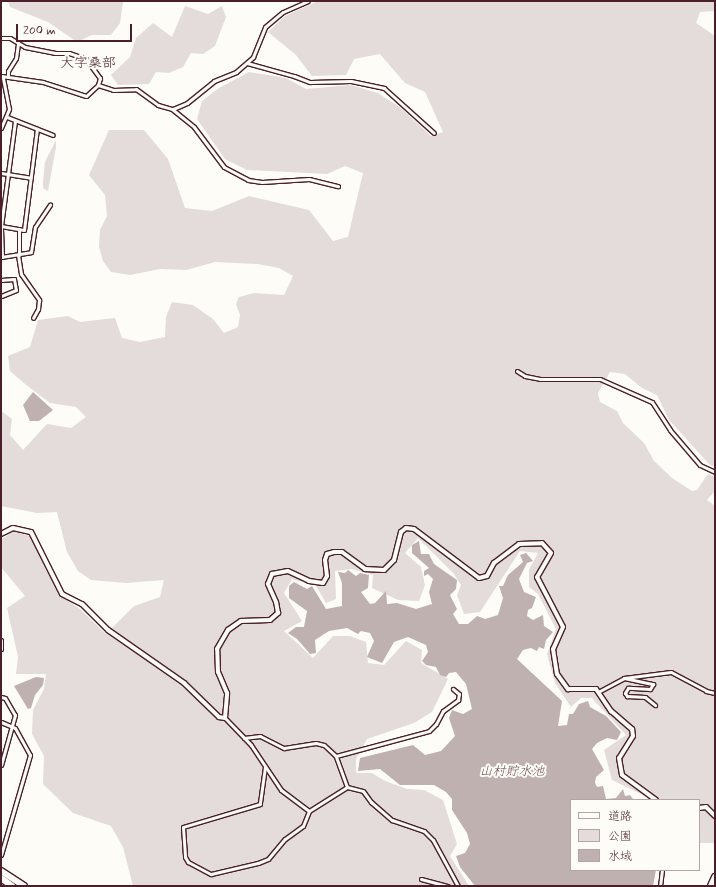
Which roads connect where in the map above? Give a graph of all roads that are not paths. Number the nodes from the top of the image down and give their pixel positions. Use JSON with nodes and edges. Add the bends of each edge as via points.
{"nodes":[{"id":1,"x":308,"y":1,"type":"edge"},
{"id":2,"x":1,"y":38,"type":"edge"},
{"id":3,"x":18,"y":43,"type":"junction"},
{"id":4,"x":247,"y":63,"type":"junction"},
{"id":5,"x":2,"y":77,"type":"edge"},
{"id":6,"x":8,"y":78,"type":"junction"},
{"id":7,"x":98,"y":85,"type":"junction"},
{"id":8,"x":172,"y":109,"type":"junction"},
{"id":9,"x":7,"y":117,"type":"junction"},
{"id":10,"x":15,"y":121,"type":"junction"},
{"id":11,"x":1,"y":128,"type":"edge"},
{"id":12,"x":37,"y":129,"type":"junction"},
{"id":13,"x":434,"y":133,"type":"dead end"},
{"id":14,"x":53,"y":135,"type":"dead end"},
{"id":15,"x":1,"y":173,"type":"edge"},
{"id":16,"x":7,"y":174,"type":"junction"},
{"id":17,"x":31,"y":178,"type":"junction"},
{"id":18,"x":338,"y":186,"type":"dead end"},
{"id":19,"x":50,"y":205,"type":"dead end"},
{"id":20,"x":1,"y":226,"type":"edge"},
{"id":21,"x":19,"y":229,"type":"junction"},
{"id":22,"x":18,"y":255,"type":"junction"},
{"id":23,"x":2,"y":257,"type":"edge"},
{"id":24,"x":23,"y":276,"type":"junction"},
{"id":25,"x":14,"y":279,"type":"junction"},
{"id":26,"x":1,"y":280,"type":"edge"},
{"id":27,"x":1,"y":296,"type":"edge"},
{"id":28,"x":33,"y":318,"type":"dead end"},
{"id":29,"x":517,"y":371,"type":"dead end"},
{"id":30,"x":715,"y":472,"type":"edge"},
{"id":31,"x":1,"y":534,"type":"edge"},
{"id":32,"x":1,"y":640,"type":"edge"},
{"id":33,"x":1,"y":649,"type":"edge"},
{"id":34,"x":624,"y":678,"type":"junction"},
{"id":35,"x":453,"y":689,"type":"dead end"},
{"id":36,"x":598,"y":692,"type":"junction"},
{"id":37,"x":715,"y":692,"type":"edge"},
{"id":38,"x":1,"y":697,"type":"edge"},
{"id":39,"x":655,"y":705,"type":"dead end"},
{"id":40,"x":225,"y":718,"type":"junction"},
{"id":41,"x":1,"y":722,"type":"edge"},
{"id":42,"x":12,"y":725,"type":"junction"},
{"id":43,"x":244,"y":738,"type":"junction"},
{"id":44,"x":336,"y":756,"type":"junction"},
{"id":45,"x":1,"y":765,"type":"edge"},
{"id":46,"x":265,"y":767,"type":"junction"},
{"id":47,"x":347,"y":788,"type":"junction"},
{"id":48,"x":655,"y":799,"type":"edge"},
{"id":49,"x":700,"y":808,"type":"edge"},
{"id":50,"x":309,"y":811,"type":"junction"},
{"id":51,"x":715,"y":816,"type":"edge"},
{"id":52,"x":1,"y":855,"type":"edge"},
{"id":53,"x":1,"y":871,"type":"edge"},
{"id":54,"x":662,"y":871,"type":"edge"},
{"id":55,"x":715,"y":877,"type":"edge"},
{"id":56,"x":1,"y":878,"type":"edge"},
{"id":57,"x":421,"y":879,"type":"dead end"},
{"id":58,"x":12,"y":886,"type":"edge"},
{"id":59,"x":24,"y":886,"type":"edge"},
{"id":60,"x":448,"y":886,"type":"edge"},
{"id":61,"x":458,"y":886,"type":"edge"},
{"id":62,"x":660,"y":886,"type":"edge"},
{"id":63,"x":711,"y":886,"type":"edge"}],
"edges":[{"from":1,"to":4,"type":"street","via":[[283,12],[265,27],[253,57]]},
{"from":2,"to":3,"type":"street","via":[[10,38]]},
{"from":3,"to":6,"type":"street","via":[[16,58],[8,71]]},
{"from":3,"to":7,"type":"street","via":[[25,47],[86,58],[100,78]]},
{"from":4,"to":8,"type":"street","via":[[227,77],[214,81],[187,103]]},
{"from":4,"to":13,"type":"street","via":[[310,82],[351,81],[384,88]]},
{"from":5,"to":6,"type":"street"},
{"from":5,"to":9,"type":"street","via":[[9,101]]},
{"from":6,"to":7,"type":"street","via":[[55,85],[86,96]]},
{"from":7,"to":8,"type":"street","via":[[113,90],[136,89],[158,104]]},
{"from":8,"to":18,"type":"street","via":[[194,127],[224,167],[248,180],[262,182],[309,179]]},
{"from":9,"to":10,"type":"street"},
{"from":9,"to":11,"type":"street"},
{"from":10,"to":12,"type":"street"},
{"from":10,"to":16,"type":"street"},
{"from":12,"to":14,"type":"street"},
{"from":12,"to":17,"type":"street"},
{"from":15,"to":16,"type":"street"},
{"from":16,"to":17,"type":"street"},
{"from":16,"to":20,"type":"street"},
{"from":17,"to":21,"type":"street","via":[[24,230]]},
{"from":19,"to":22,"type":"street","via":[[35,228],[31,252]]},
{"from":20,"to":21,"type":"street"},
{"from":20,"to":23,"type":"street"},
{"from":21,"to":22,"type":"street"},
{"from":22,"to":23,"type":"street"},
{"from":22,"to":24,"type":"street"},
{"from":24,"to":25,"type":"street"},
{"from":24,"to":28,"type":"street","via":[[39,300]]},
{"from":25,"to":26,"type":"street"},
{"from":25,"to":27,"type":"street","via":[[14,292]]},
{"from":29,"to":30,"type":"street","via":[[540,379],[600,379],[652,402],[670,430],[700,465]]},
{"from":31,"to":40,"type":"street","via":[[13,528],[31,532],[62,594],[82,604],[108,630],[184,684],[220,718]]},
{"from":32,"to":33,"type":"street"},
{"from":34,"to":36,"type":"street"},
{"from":34,"to":37,"type":"street","via":[[671,672],[706,691]]},
{"from":34,"to":39,"type":"street","via":[[653,684],[650,689],[628,688],[625,694],[645,697]]},
{"from":35,"to":44,"type":"street","via":[[459,694],[458,700],[443,711],[429,731]]},
{"from":36,"to":40,"type":"street","via":[[596,689],[568,689],[560,681],[555,668],[553,649],[563,627],[537,577],[551,556],[548,546],[536,542],[519,544],[494,563],[487,576],[479,578],[414,529],[406,528],[401,532],[394,560],[384,570],[365,568],[342,552],[334,552],[327,554],[327,576],[323,582],[309,581],[288,571],[272,574],[268,584],[278,613],[270,620],[242,620],[228,630],[216,649],[218,672],[227,693]]},
{"from":36,"to":48,"type":"street","via":[[611,711],[632,729],[632,736],[619,758],[622,775]]},
{"from":38,"to":42,"type":"street","via":[[5,698],[15,714]]},
{"from":40,"to":43,"type":"street"},
{"from":41,"to":42,"type":"street"},
{"from":42,"to":45,"type":"street"},
{"from":42,"to":52,"type":"street","via":[[30,755]]},
{"from":43,"to":44,"type":"street","via":[[260,736],[284,748],[316,742],[324,745]]},
{"from":43,"to":46,"type":"street"},
{"from":44,"to":47,"type":"street"},
{"from":46,"to":50,"type":"street","via":[[281,790]]},
{"from":46,"to":50,"type":"street","via":[[260,804],[183,827],[185,857],[188,862],[211,874],[268,859],[284,839],[303,826]]},
{"from":47,"to":50,"type":"street"},
{"from":47,"to":61,"type":"street","via":[[363,791],[371,802],[392,820],[424,831],[433,840]]},
{"from":49,"to":51,"type":"street","via":[[706,807]]},
{"from":53,"to":59,"type":"highway"},
{"from":54,"to":62,"type":"street"},
{"from":55,"to":63,"type":"highway"},
{"from":56,"to":58,"type":"highway"},
{"from":57,"to":60,"type":"street"}]}
